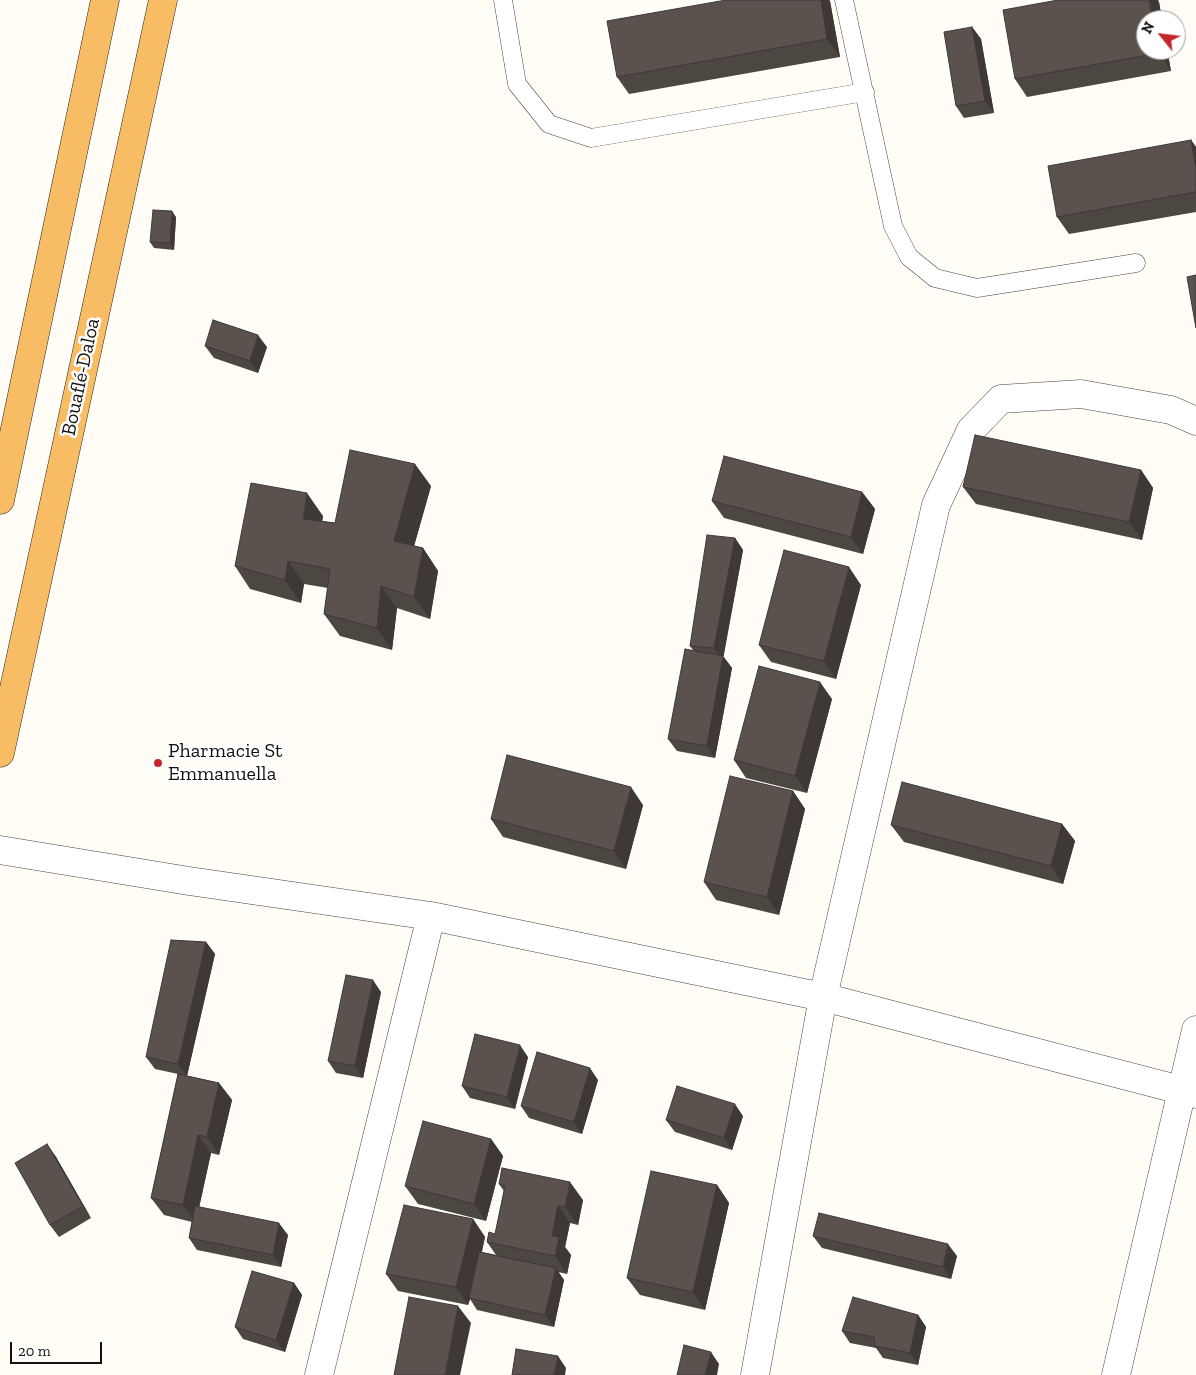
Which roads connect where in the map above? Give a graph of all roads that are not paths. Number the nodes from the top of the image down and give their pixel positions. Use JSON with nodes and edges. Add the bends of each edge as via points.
{"nodes":[{"id":1,"x":105,"y":0,"type":"edge"},
{"id":2,"x":163,"y":0,"type":"edge"},
{"id":3,"x":502,"y":0,"type":"edge"},
{"id":4,"x":844,"y":0,"type":"edge"},
{"id":5,"x":864,"y":92,"type":"junction"},
{"id":6,"x":1136,"y":263,"type":"dead end"},
{"id":7,"x":1196,"y":421,"type":"edge"},
{"id":8,"x":0,"y":500,"type":"edge"},
{"id":9,"x":0,"y":753,"type":"edge"},
{"id":10,"x":0,"y":850,"type":"edge"},
{"id":11,"x":430,"y":916,"type":"junction"},
{"id":12,"x":823,"y":997,"type":"junction"},
{"id":13,"x":1196,"y":1030,"type":"edge"},
{"id":14,"x":1190,"y":1093,"type":"edge"},
{"id":15,"x":319,"y":1375,"type":"edge"},
{"id":16,"x":755,"y":1375,"type":"edge"},
{"id":17,"x":1116,"y":1375,"type":"edge"}],
"edges":[{"from":1,"to":8,"type":"highway"},
{"from":2,"to":9,"type":"highway","name":"Bouaflé-Daloa"},
{"from":3,"to":5,"type":"lane","via":[[516,84],[549,124],[591,138]]},
{"from":4,"to":5,"type":"lane"},
{"from":5,"to":6,"type":"lane","via":[[893,226],[909,257],[935,278],[977,288]]},
{"from":7,"to":12,"type":"street","via":[[1171,410],[1081,394],[1002,399],[971,430],[936,505]]},
{"from":10,"to":11,"type":"street"},
{"from":11,"to":12,"type":"street"},
{"from":11,"to":15,"type":"street"},
{"from":12,"to":14,"type":"street"},
{"from":12,"to":16,"type":"street"},
{"from":13,"to":14,"type":"street"},
{"from":14,"to":17,"type":"street"}]}
